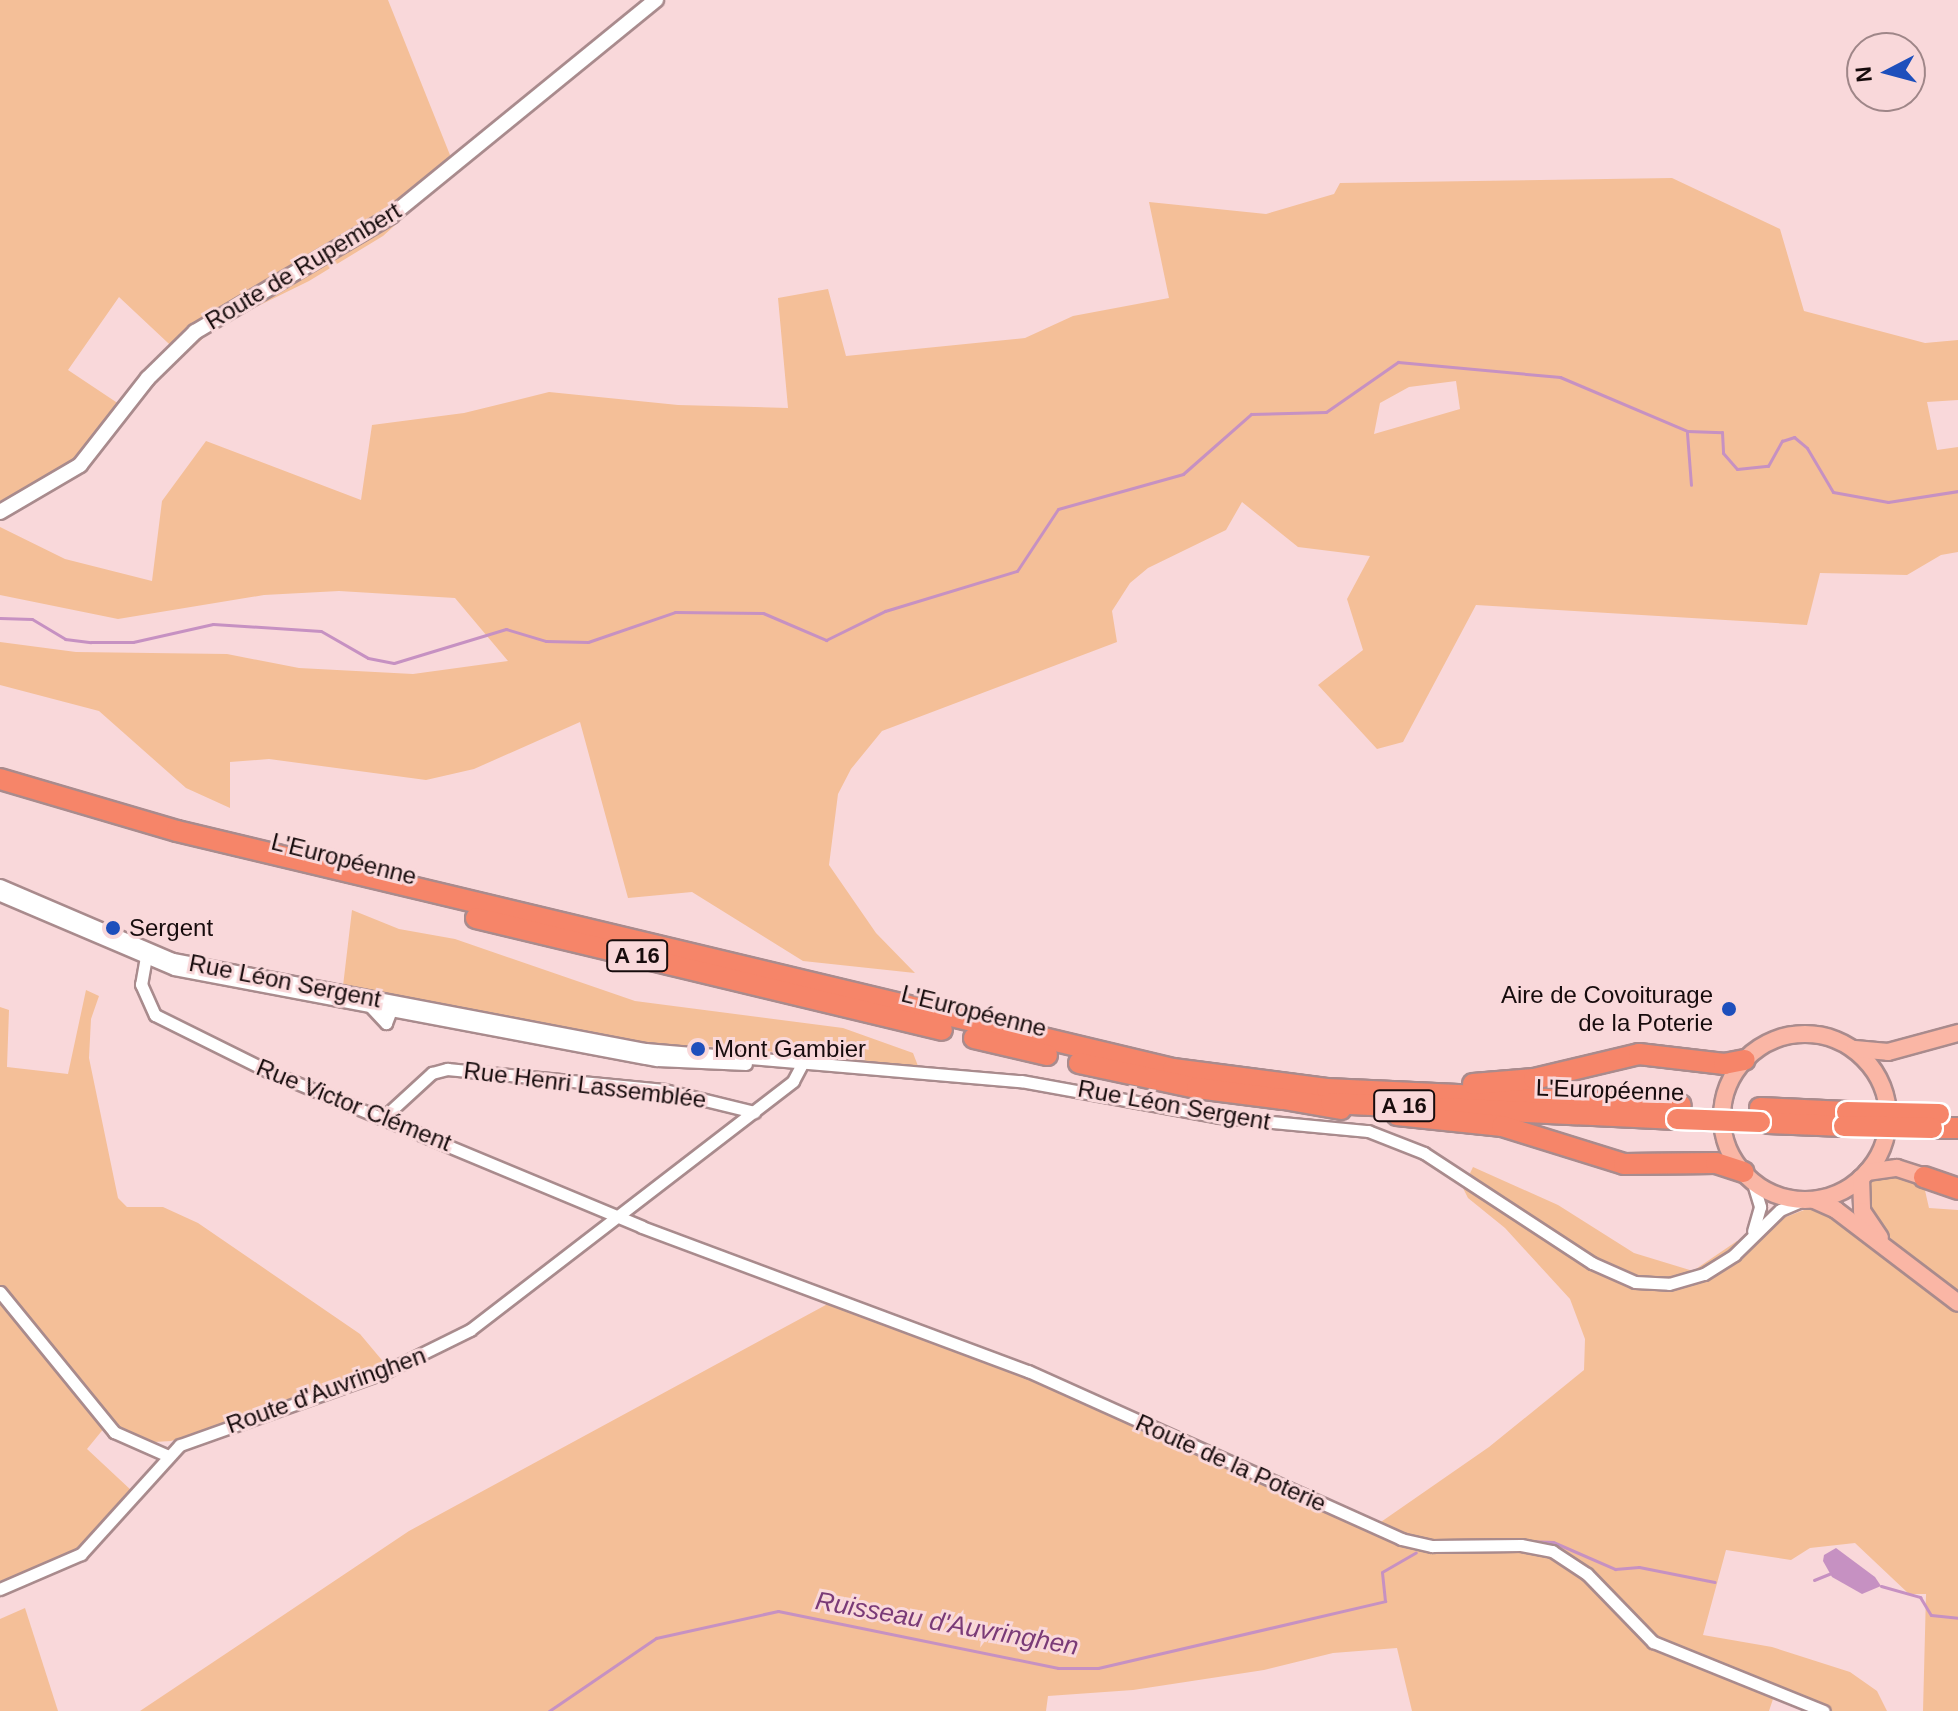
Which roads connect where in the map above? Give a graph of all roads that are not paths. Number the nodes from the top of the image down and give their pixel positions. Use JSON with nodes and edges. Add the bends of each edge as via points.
{"nodes":[{"id":1,"x":656,"y":0,"type":"edge"},
{"id":2,"x":0,"y":512,"type":"edge"},
{"id":3,"x":0,"y":779,"type":"edge"},
{"id":4,"x":0,"y":793,"type":"edge"},
{"id":5,"x":0,"y":885,"type":"edge"},
{"id":6,"x":0,"y":895,"type":"edge"},
{"id":7,"x":146,"y":955,"type":"junction"},
{"id":8,"x":393,"y":1006,"type":"junction"},
{"id":9,"x":1958,"y":1033,"type":"edge"},
{"id":10,"x":1851,"y":1048,"type":"junction"},
{"id":11,"x":1745,"y":1060,"type":"junction"},
{"id":12,"x":802,"y":1064,"type":"junction"},
{"id":13,"x":1378,"y":1091,"type":"junction"},
{"id":14,"x":1278,"y":1098,"type":"junction"},
{"id":15,"x":754,"y":1112,"type":"junction"},
{"id":16,"x":1679,"y":1112,"type":"junction"},
{"id":17,"x":385,"y":1116,"type":"junction"},
{"id":18,"x":1943,"y":1118,"type":"edge"},
{"id":19,"x":1958,"y":1128,"type":"edge"},
{"id":20,"x":1864,"y":1175,"type":"junction"},
{"id":21,"x":1748,"y":1176,"type":"junction"},
{"id":22,"x":1924,"y":1177,"type":"joint"},
{"id":23,"x":1958,"y":1189,"type":"edge"},
{"id":24,"x":1808,"y":1200,"type":"junction"},
{"id":25,"x":618,"y":1217,"type":"junction"},
{"id":26,"x":1749,"y":1239,"type":"junction"},
{"id":27,"x":1898,"y":1256,"type":"junction"},
{"id":28,"x":0,"y":1292,"type":"edge"},
{"id":29,"x":1958,"y":1303,"type":"edge"},
{"id":30,"x":166,"y":1455,"type":"junction"},
{"id":31,"x":0,"y":1589,"type":"edge"},
{"id":32,"x":1824,"y":1711,"type":"edge"}],
"edges":[{"from":1,"to":2,"type":"street","name":"Route de Rupembert","via":[[391,216],[195,332],[143,385],[80,465]]},
{"from":3,"to":13,"type":"highway","name":"L'Européenne","number":"A 16","via":[[177,831],[1101,1054],[1227,1078]]},
{"from":4,"to":14,"type":"highway","name":"L'Européenne","number":"A 16","via":[[188,848],[1112,1071]]},
{"from":5,"to":7,"type":"street","name":"Rue Léon Sergent"},
{"from":6,"to":7,"type":"street","name":"Rue Léon Sergent"},
{"from":7,"to":8,"type":"street","name":"Rue Léon Sergent"},
{"from":7,"to":8,"type":"street","name":"Rue Léon Sergent","via":[[369,1005],[384,1023]]},
{"from":7,"to":17,"type":"street","name":"Rue Victor Clément","via":[[144,998],[162,1020],[268,1071]]},
{"from":8,"to":12,"type":"street","name":"Rue Léon Sergent","via":[[652,1051]]},
{"from":9,"to":10,"type":"main road","via":[[1888,1052]]},
{"from":10,"to":11,"type":"main road","via":[[1824,1036],[1794,1035],[1766,1044]]},
{"from":10,"to":20,"type":"main road","via":[[1874,1071],[1887,1106],[1884,1144]]},
{"from":11,"to":13,"type":"highway","via":[[1719,1064],[1672,1054],[1632,1054],[1526,1080],[1399,1084]]},
{"from":11,"to":21,"type":"main road","via":[[1731,1082],[1723,1113],[1728,1145]]},
{"from":12,"to":15,"type":"street","name":"Route d'Auvringhen","via":[[793,1081]]},
{"from":12,"to":26,"type":"street","name":"Rue Léon Sergent","via":[[1021,1081],[1219,1117],[1377,1133],[1424,1153],[1585,1258],[1635,1282],[1669,1284],[1697,1277],[1729,1260]]},
{"from":13,"to":16,"type":"highway","name":"L'Européenne","number":"A 16"},
{"from":14,"to":16,"type":"highway","name":"L'Européenne","number":"A 16"},
{"from":14,"to":21,"type":"highway","via":[[1494,1125],[1632,1165],[1716,1163]]},
{"from":15,"to":17,"type":"street","name":"Rue Henri Lassemblée","via":[[653,1089],[442,1069]]},
{"from":15,"to":25,"type":"street","name":"Route d'Auvringhen"},
{"from":16,"to":18,"type":"highway","name":"L'Européenne","number":"A 16","bridge":true},
{"from":17,"to":25,"type":"street","name":"Rue Victor Clément"},
{"from":18,"to":19,"type":"highway","name":"L'Européenne","number":"A 16"},
{"from":20,"to":22,"type":"main road","via":[[1897,1168]]},
{"from":20,"to":24,"type":"main road","via":[[1841,1192]]},
{"from":20,"to":27,"type":"main road","via":[[1865,1217]]},
{"from":21,"to":24,"type":"main road","via":[[1778,1195]]},
{"from":21,"to":26,"type":"street","via":[[1760,1207]]},
{"from":22,"to":23,"type":"highway"},
{"from":24,"to":26,"type":"street","name":"Rue Léon Sergent","via":[[1780,1210]]},
{"from":24,"to":27,"type":"main road"},
{"from":25,"to":30,"type":"street","name":"Route d'Auvringhen","via":[[496,1312],[441,1347],[370,1378],[191,1440]]},
{"from":25,"to":32,"type":"street","name":"Route de la Poterie","via":[[1028,1371],[1401,1539],[1432,1546],[1521,1545],[1552,1551],[1587,1574],[1653,1642]]},
{"from":27,"to":29,"type":"main road"},
{"from":28,"to":30,"type":"street","via":[[114,1432]]},
{"from":30,"to":31,"type":"street","name":"Route d'Auvringhen","via":[[81,1554]]}]}
